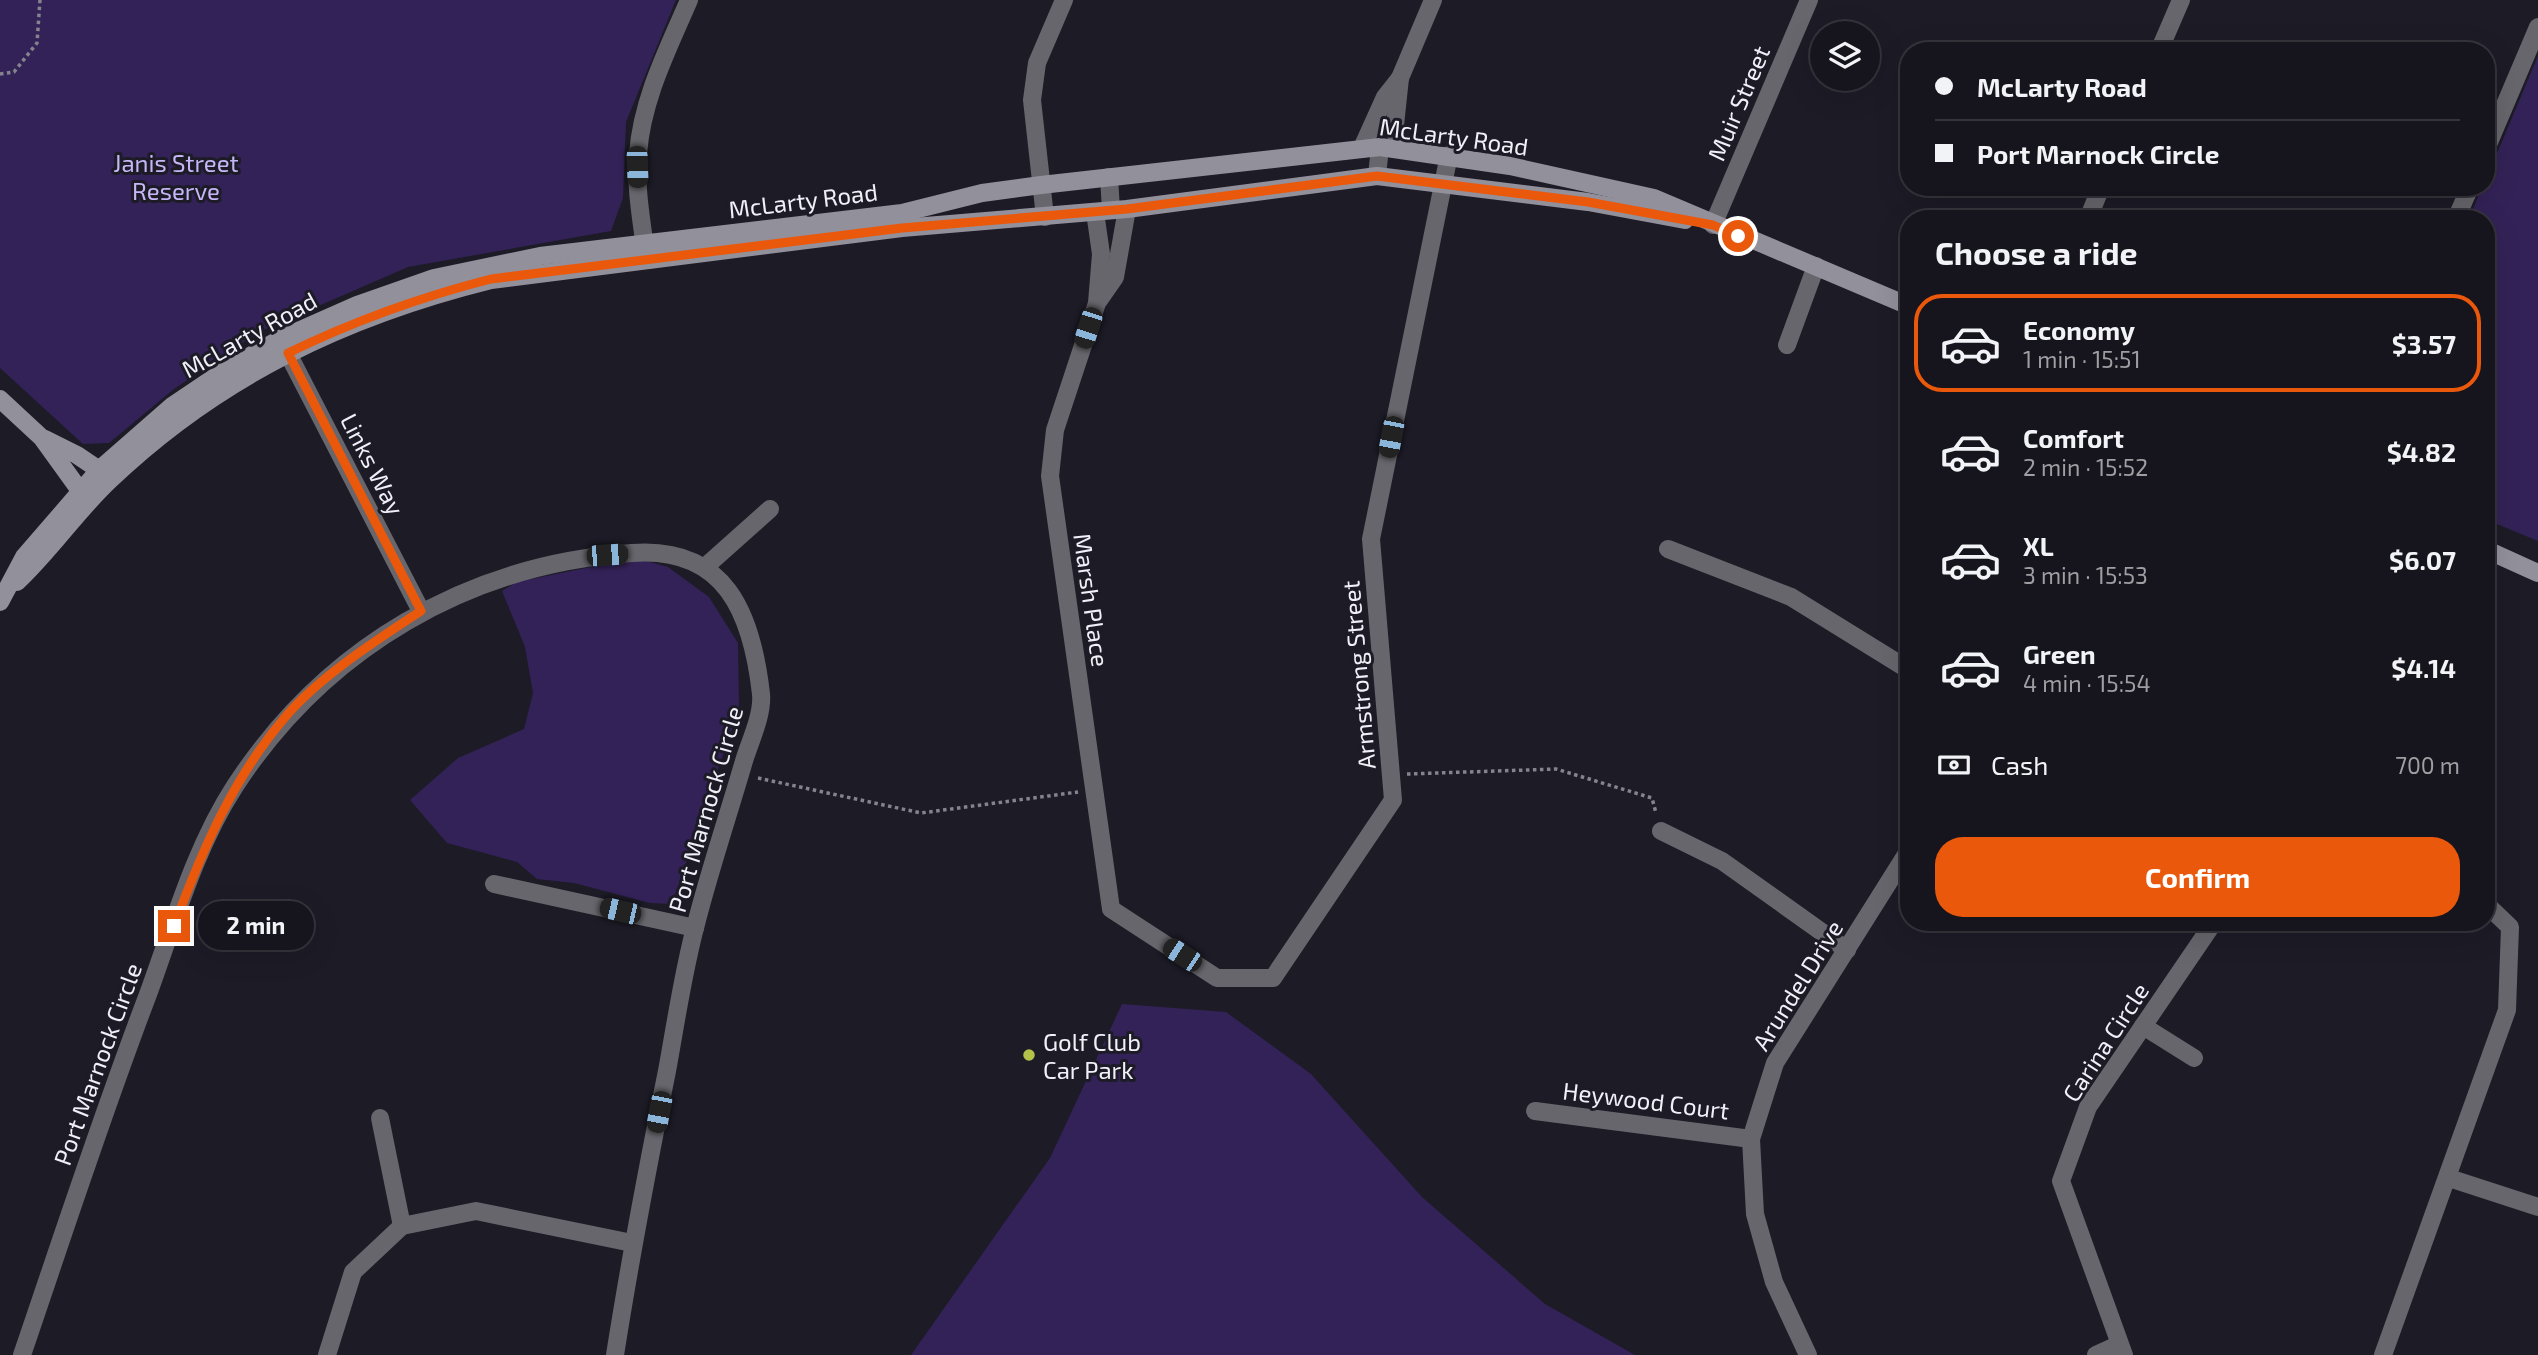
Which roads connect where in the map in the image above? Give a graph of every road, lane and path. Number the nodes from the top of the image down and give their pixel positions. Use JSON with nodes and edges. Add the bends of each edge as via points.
{"nodes":[{"id":1,"x":40,"y":0,"type":"edge"},
{"id":2,"x":689,"y":0,"type":"edge"},
{"id":3,"x":1064,"y":0,"type":"edge"},
{"id":4,"x":1433,"y":0,"type":"edge"},
{"id":5,"x":1809,"y":0,"type":"edge"},
{"id":6,"x":2181,"y":0,"type":"edge"},
{"id":7,"x":2538,"y":27,"type":"edge"},
{"id":8,"x":2163,"y":42,"type":"edge"},
{"id":9,"x":0,"y":74,"type":"edge"},
{"id":10,"x":1400,"y":78,"type":"junction"},
{"id":11,"x":2495,"y":128,"type":"edge"},
{"id":12,"x":1380,"y":148,"type":"junction"},
{"id":13,"x":1450,"y":155,"type":"junction"},
{"id":14,"x":1377,"y":176,"type":"junction"},
{"id":15,"x":1109,"y":177,"type":"junction"},
{"id":16,"x":1443,"y":182,"type":"junction"},
{"id":17,"x":1041,"y":185,"type":"junction"},
{"id":18,"x":1111,"y":210,"type":"junction"},
{"id":19,"x":1045,"y":217,"type":"junction"},
{"id":20,"x":1713,"y":225,"type":"junction"},
{"id":21,"x":645,"y":251,"type":"junction"},
{"id":22,"x":1816,"y":266,"type":"junction"},
{"id":23,"x":1900,"y":302,"type":"edge"},
{"id":24,"x":1097,"y":303,"type":"junction"},
{"id":25,"x":1787,"y":345,"type":"dead end"},
{"id":26,"x":284,"y":346,"type":"junction"},
{"id":27,"x":0,"y":398,"type":"edge"},
{"id":28,"x":42,"y":438,"type":"junction"},
{"id":29,"x":105,"y":474,"type":"junction"},
{"id":30,"x":84,"y":497,"type":"junction"},
{"id":31,"x":770,"y":509,"type":"dead end"},
{"id":32,"x":1668,"y":549,"type":"dead end"},
{"id":33,"x":2495,"y":554,"type":"edge"},
{"id":34,"x":705,"y":568,"type":"junction"},
{"id":35,"x":2538,"y":573,"type":"edge"},
{"id":36,"x":2,"y":598,"type":"edge"},
{"id":37,"x":421,"y":611,"type":"junction"},
{"id":38,"x":1900,"y":664,"type":"edge"},
{"id":39,"x":740,"y":774,"type":"junction"},
{"id":40,"x":1391,"y":775,"type":"junction"},
{"id":41,"x":1094,"y":790,"type":"junction"},
{"id":42,"x":1661,"y":831,"type":"joint"},
{"id":43,"x":1900,"y":865,"type":"edge"},
{"id":44,"x":494,"y":884,"type":"dead end"},
{"id":45,"x":1111,"y":909,"type":"joint"},
{"id":46,"x":2495,"y":913,"type":"edge"},
{"id":47,"x":695,"y":928,"type":"junction"},
{"id":48,"x":2208,"y":931,"type":"edge"},
{"id":49,"x":1847,"y":950,"type":"junction"},
{"id":50,"x":2143,"y":1026,"type":"junction"},
{"id":51,"x":2194,"y":1058,"type":"dead end"},
{"id":52,"x":1535,"y":1111,"type":"dead end"},
{"id":53,"x":380,"y":1118,"type":"dead end"},
{"id":54,"x":1751,"y":1139,"type":"junction"},
{"id":55,"x":2449,"y":1178,"type":"junction"},
{"id":56,"x":2538,"y":1207,"type":"edge"},
{"id":57,"x":402,"y":1226,"type":"junction"},
{"id":58,"x":632,"y":1243,"type":"junction"},
{"id":59,"x":2121,"y":1350,"type":"edge"},
{"id":60,"x":22,"y":1355,"type":"edge"},
{"id":61,"x":327,"y":1355,"type":"edge"},
{"id":62,"x":615,"y":1355,"type":"edge"},
{"id":63,"x":1808,"y":1355,"type":"edge"},
{"id":64,"x":2096,"y":1355,"type":"edge"},
{"id":65,"x":2383,"y":1355,"type":"edge"}],
"edges":[{"from":1,"to":9,"type":"path","via":[[37,43],[15,72]]},
{"from":2,"to":21,"type":"street","via":[[653,85],[640,135],[638,185]]},
{"from":3,"to":17,"type":"street","via":[[1037,63],[1032,100]]},
{"from":4,"to":10,"type":"street"},
{"from":5,"to":20,"type":"street","name":"Muir Street"},
{"from":6,"to":8,"type":"street"},
{"from":7,"to":11,"type":"street"},
{"from":10,"to":12,"type":"street","via":[[1395,125]]},
{"from":10,"to":12,"type":"street","via":[[1385,97]]},
{"from":12,"to":13,"type":"street","name":"McLarty Road"},
{"from":12,"to":14,"type":"street"},
{"from":12,"to":15,"type":"street","name":"McLarty Road"},
{"from":13,"to":16,"type":"street","name":"Armstrong Street"},
{"from":13,"to":20,"type":"street","name":"McLarty Road","via":[[1654,198]]},
{"from":14,"to":16,"type":"street","name":"McLarty Road"},
{"from":14,"to":18,"type":"street","name":"McLarty Road"},
{"from":15,"to":17,"type":"street","name":"McLarty Road"},
{"from":15,"to":18,"type":"street"},
{"from":16,"to":20,"type":"street","name":"McLarty Road"},
{"from":16,"to":40,"type":"street","name":"Armstrong Street","via":[[1371,539]]},
{"from":17,"to":19,"type":"street"},
{"from":17,"to":21,"type":"street","name":"McLarty Road","via":[[982,193],[902,213]]},
{"from":18,"to":19,"type":"street","name":"McLarty Road"},
{"from":18,"to":24,"type":"street","name":"Marsh Place"},
{"from":18,"to":24,"type":"street","name":"Marsh Place","via":[[1115,277]]},
{"from":19,"to":21,"type":"street","name":"McLarty Road"},
{"from":20,"to":22,"type":"street","name":"McLarty Road"},
{"from":21,"to":26,"type":"street","name":"McLarty Road","via":[[540,256],[434,278],[357,305]]},
{"from":22,"to":23,"type":"street","name":"McLarty Road"},
{"from":22,"to":25,"type":"street"},
{"from":24,"to":41,"type":"street","name":"Marsh Place","via":[[1055,430],[1049,476]]},
{"from":26,"to":29,"type":"street","name":"McLarty Road","via":[[224,371],[172,406]]},
{"from":26,"to":37,"type":"street","name":"Links Way"},
{"from":27,"to":28,"type":"street"},
{"from":28,"to":29,"type":"street"},
{"from":28,"to":30,"type":"street"},
{"from":29,"to":30,"type":"street","name":"McLarty Road"},
{"from":30,"to":36,"type":"street","name":"McLarty Road","via":[[38,561]]},
{"from":31,"to":34,"type":"street"},
{"from":32,"to":38,"type":"street","via":[[1791,597]]},
{"from":33,"to":35,"type":"street"},
{"from":34,"to":37,"type":"street","name":"Port Marnock Circle","via":[[660,551],[581,556],[499,580]]},
{"from":34,"to":39,"type":"street","name":"Port Marnock Circle","via":[[723,584],[751,629],[762,702]]},
{"from":37,"to":60,"type":"street","name":"Port Marnock Circle","via":[[363,649],[287,715],[233,789],[200,856],[120,1067]]},
{"from":39,"to":41,"type":"path","via":[[921,813]]},
{"from":39,"to":47,"type":"street","name":"Port Marnock Circle"},
{"from":40,"to":42,"type":"path","via":[[1556,769],[1653,798]]},
{"from":40,"to":45,"type":"street","name":"Armstrong Street","via":[[1393,800],[1273,978],[1217,978]]},
{"from":41,"to":45,"type":"street","name":"Marsh Place"},
{"from":42,"to":49,"type":"street","via":[[1722,861]]},
{"from":43,"to":49,"type":"street","name":"Arundel Drive"},
{"from":44,"to":47,"type":"street"},
{"from":46,"to":55,"type":"street","via":[[2510,928],[2507,1010]]},
{"from":47,"to":58,"type":"street","name":"Port Marnock Circle"},
{"from":48,"to":50,"type":"street","name":"Carina Circle"},
{"from":49,"to":54,"type":"street","name":"Arundel Drive","via":[[1775,1063]]},
{"from":50,"to":51,"type":"street"},
{"from":50,"to":59,"type":"street","name":"Carina Circle","via":[[2088,1107],[2061,1181]]},
{"from":52,"to":54,"type":"street","name":"Heywood Court"},
{"from":53,"to":57,"type":"street"},
{"from":54,"to":63,"type":"street","name":"Arundel Drive","via":[[1755,1214],[1774,1282]]},
{"from":55,"to":56,"type":"street"},
{"from":55,"to":65,"type":"street"},
{"from":57,"to":58,"type":"street","via":[[476,1211]]},
{"from":57,"to":61,"type":"street","via":[[353,1272]]},
{"from":58,"to":62,"type":"street","name":"Port Marnock Circle"},
{"from":59,"to":64,"type":"street"}]}
